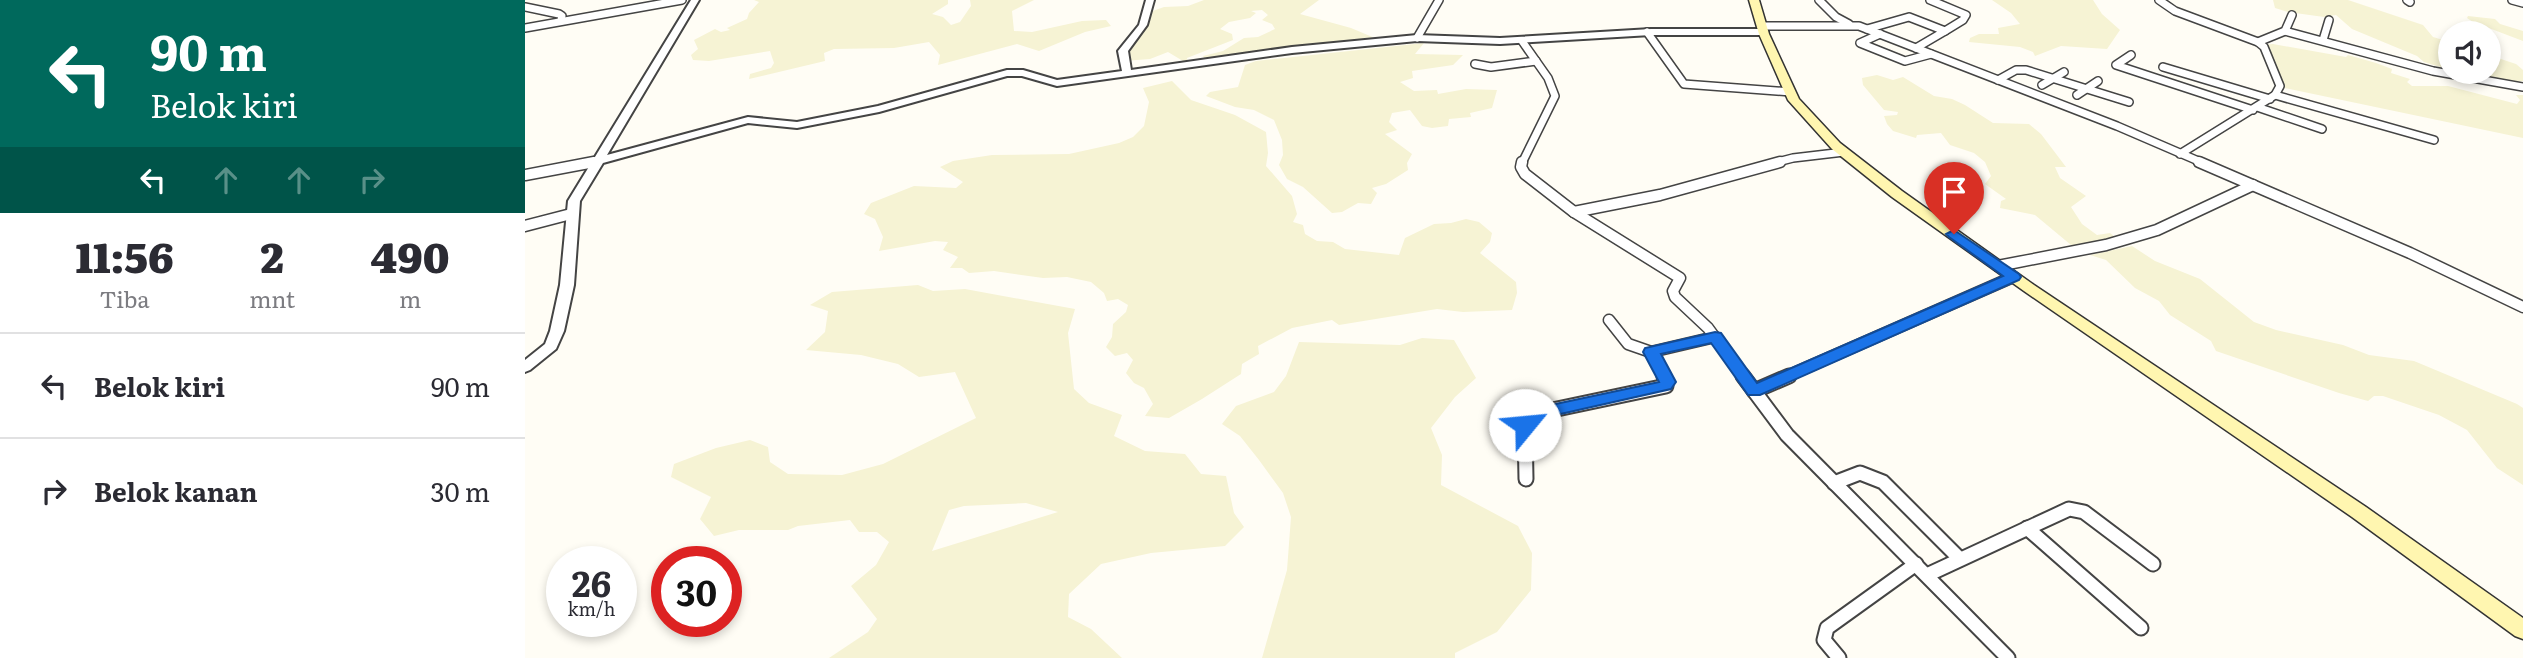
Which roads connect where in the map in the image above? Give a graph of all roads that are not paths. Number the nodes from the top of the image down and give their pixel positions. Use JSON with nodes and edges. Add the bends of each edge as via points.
{"nodes":[{"id":1,"x":683,"y":0,"type":"edge"},
{"id":2,"x":695,"y":0,"type":"edge"},
{"id":3,"x":1150,"y":0,"type":"edge"},
{"id":4,"x":1439,"y":0,"type":"edge"},
{"id":5,"x":1754,"y":0,"type":"edge"},
{"id":6,"x":1818,"y":0,"type":"edge"},
{"id":7,"x":1930,"y":0,"type":"edge"},
{"id":8,"x":2159,"y":0,"type":"edge"},
{"id":9,"x":2512,"y":0,"type":"edge"},
{"id":10,"x":2523,"y":3,"type":"edge"},
{"id":11,"x":525,"y":7,"type":"edge"},
{"id":12,"x":2292,"y":15,"type":"dead end"},
{"id":13,"x":561,"y":20,"type":"junction"},
{"id":14,"x":2329,"y":20,"type":"dead end"},
{"id":15,"x":1849,"y":24,"type":"junction"},
{"id":16,"x":525,"y":27,"type":"edge"},
{"id":17,"x":1762,"y":29,"type":"junction"},
{"id":18,"x":1867,"y":29,"type":"junction"},
{"id":19,"x":1945,"y":31,"type":"junction"},
{"id":20,"x":2285,"y":31,"type":"junction"},
{"id":21,"x":1647,"y":32,"type":"junction"},
{"id":22,"x":1881,"y":34,"type":"junction"},
{"id":23,"x":1417,"y":38,"type":"junction"},
{"id":24,"x":2323,"y":40,"type":"junction"},
{"id":25,"x":2363,"y":40,"type":"dead end"},
{"id":26,"x":1522,"y":41,"type":"junction"},
{"id":27,"x":2257,"y":41,"type":"junction"},
{"id":28,"x":1916,"y":48,"type":"junction"},
{"id":29,"x":2359,"y":48,"type":"junction"},
{"id":30,"x":1931,"y":54,"type":"junction"},
{"id":31,"x":2131,"y":55,"type":"dead end"},
{"id":32,"x":1535,"y":61,"type":"junction"},
{"id":33,"x":1475,"y":64,"type":"dead end"},
{"id":34,"x":1127,"y":72,"type":"junction"},
{"id":35,"x":2064,"y":72,"type":"dead end"},
{"id":36,"x":2147,"y":76,"type":"junction"},
{"id":37,"x":2053,"y":79,"type":"junction"},
{"id":38,"x":1998,"y":80,"type":"junction"},
{"id":39,"x":2098,"y":81,"type":"dead end"},
{"id":40,"x":2042,"y":85,"type":"dead end"},
{"id":41,"x":2523,"y":87,"type":"edge"},
{"id":42,"x":2085,"y":89,"type":"junction"},
{"id":43,"x":1790,"y":92,"type":"junction"},
{"id":44,"x":2077,"y":95,"type":"dead end"},
{"id":45,"x":2273,"y":97,"type":"junction"},
{"id":46,"x":2129,"y":102,"type":"dead end"},
{"id":47,"x":2255,"y":108,"type":"junction"},
{"id":48,"x":2322,"y":129,"type":"dead end"},
{"id":49,"x":2434,"y":140,"type":"dead end"},
{"id":50,"x":1844,"y":152,"type":"junction"},
{"id":51,"x":2180,"y":154,"type":"junction"},
{"id":52,"x":597,"y":161,"type":"junction"},
{"id":53,"x":525,"y":175,"type":"edge"},
{"id":54,"x":2253,"y":186,"type":"junction"},
{"id":55,"x":1574,"y":212,"type":"junction"},
{"id":56,"x":571,"y":214,"type":"junction"},
{"id":57,"x":525,"y":226,"type":"edge"},
{"id":58,"x":1998,"y":266,"type":"junction"},
{"id":59,"x":2013,"y":277,"type":"junction"},
{"id":60,"x":2523,"y":307,"type":"edge"},
{"id":61,"x":1609,"y":320,"type":"dead end"},
{"id":62,"x":1715,"y":337,"type":"junction"},
{"id":63,"x":1651,"y":352,"type":"junction"},
{"id":64,"x":525,"y":367,"type":"edge"},
{"id":65,"x":1754,"y":391,"type":"junction"},
{"id":66,"x":1526,"y":479,"type":"dead end"},
{"id":67,"x":1834,"y":483,"type":"junction"},
{"id":68,"x":2027,"y":528,"type":"junction"},
{"id":69,"x":1960,"y":559,"type":"junction"},
{"id":70,"x":1916,"y":564,"type":"junction"},
{"id":71,"x":2153,"y":564,"type":"dead end"},
{"id":72,"x":1927,"y":575,"type":"junction"},
{"id":73,"x":2141,"y":628,"type":"dead end"},
{"id":74,"x":2523,"y":630,"type":"edge"},
{"id":75,"x":1839,"y":658,"type":"edge"},
{"id":76,"x":2008,"y":658,"type":"edge"}],
"edges":[{"from":1,"to":13,"type":"street"},
{"from":2,"to":52,"type":"street"},
{"from":3,"to":34,"type":"street","via":[[1143,24],[1123,51]]},
{"from":4,"to":23,"type":"street"},
{"from":5,"to":17,"type":"main road"},
{"from":6,"to":15,"type":"street"},
{"from":7,"to":19,"type":"street","via":[[1966,15]]},
{"from":8,"to":27,"type":"street","via":[[2175,11]]},
{"from":9,"to":10,"type":"street"},
{"from":11,"to":13,"type":"street","via":[[561,14]]},
{"from":12,"to":20,"type":"street"},
{"from":13,"to":16,"type":"street"},
{"from":14,"to":24,"type":"street"},
{"from":15,"to":17,"type":"street"},
{"from":15,"to":18,"type":"street"},
{"from":17,"to":21,"type":"street"},
{"from":17,"to":43,"type":"main road"},
{"from":18,"to":19,"type":"street","via":[[1909,16]]},
{"from":18,"to":22,"type":"street"},
{"from":19,"to":28,"type":"street"},
{"from":20,"to":24,"type":"street"},
{"from":20,"to":27,"type":"street"},
{"from":21,"to":26,"type":"street"},
{"from":21,"to":43,"type":"street","via":[[1685,84]]},
{"from":22,"to":28,"type":"street"},
{"from":22,"to":30,"type":"street","via":[[1860,43],[1905,61]]},
{"from":23,"to":26,"type":"street"},
{"from":23,"to":34,"type":"street"},
{"from":24,"to":29,"type":"street"},
{"from":25,"to":29,"type":"street"},
{"from":26,"to":32,"type":"street"},
{"from":27,"to":45,"type":"street","via":[[2279,80],[2280,90]]},
{"from":28,"to":30,"type":"street"},
{"from":29,"to":41,"type":"street","via":[[2436,72]]},
{"from":30,"to":38,"type":"street"},
{"from":31,"to":36,"type":"street","via":[[2117,66]]},
{"from":32,"to":33,"type":"street","via":[[1490,67]]},
{"from":32,"to":55,"type":"street","via":[[1555,96],[1521,167]]},
{"from":34,"to":52,"type":"street","via":[[1057,83],[1007,73],[797,125],[748,120]]},
{"from":35,"to":37,"type":"street"},
{"from":36,"to":45,"type":"street","via":[[2166,66]]},
{"from":36,"to":47,"type":"street"},
{"from":37,"to":38,"type":"street","via":[[2019,69]]},
{"from":37,"to":40,"type":"street"},
{"from":37,"to":42,"type":"street"},
{"from":38,"to":51,"type":"street"},
{"from":39,"to":42,"type":"street"},
{"from":42,"to":44,"type":"street"},
{"from":42,"to":46,"type":"street"},
{"from":43,"to":50,"type":"main road","via":[[1819,130]]},
{"from":45,"to":47,"type":"street"},
{"from":45,"to":49,"type":"street"},
{"from":47,"to":48,"type":"street"},
{"from":47,"to":51,"type":"street"},
{"from":50,"to":55,"type":"street","via":[[1793,158],[1647,198]]},
{"from":50,"to":58,"type":"main road"},
{"from":51,"to":54,"type":"street"},
{"from":52,"to":53,"type":"street"},
{"from":52,"to":56,"type":"street"},
{"from":54,"to":58,"type":"street","via":[[2157,230]]},
{"from":54,"to":60,"type":"street"},
{"from":55,"to":62,"type":"street","via":[[1680,278],[1674,294]]},
{"from":56,"to":57,"type":"street"},
{"from":56,"to":64,"type":"street","via":[[568,276],[557,331],[551,346]]},
{"from":58,"to":59,"type":"main road"},
{"from":59,"to":65,"type":"street"},
{"from":59,"to":74,"type":"main road","via":[[2359,512]]},
{"from":61,"to":63,"type":"street","via":[[1629,344]]},
{"from":62,"to":63,"type":"street"},
{"from":62,"to":65,"type":"street"},
{"from":63,"to":66,"type":"street","via":[[1665,386],[1528,418]]},
{"from":65,"to":67,"type":"street","via":[[1787,435]]},
{"from":67,"to":69,"type":"street","via":[[1860,473],[1883,482]]},
{"from":67,"to":70,"type":"street"},
{"from":68,"to":69,"type":"street"},
{"from":68,"to":71,"type":"street","via":[[2075,509]]},
{"from":68,"to":73,"type":"street"},
{"from":69,"to":72,"type":"street"},
{"from":70,"to":72,"type":"street"},
{"from":70,"to":75,"type":"street","via":[[1827,628],[1824,640]]},
{"from":72,"to":76,"type":"street"}]}
